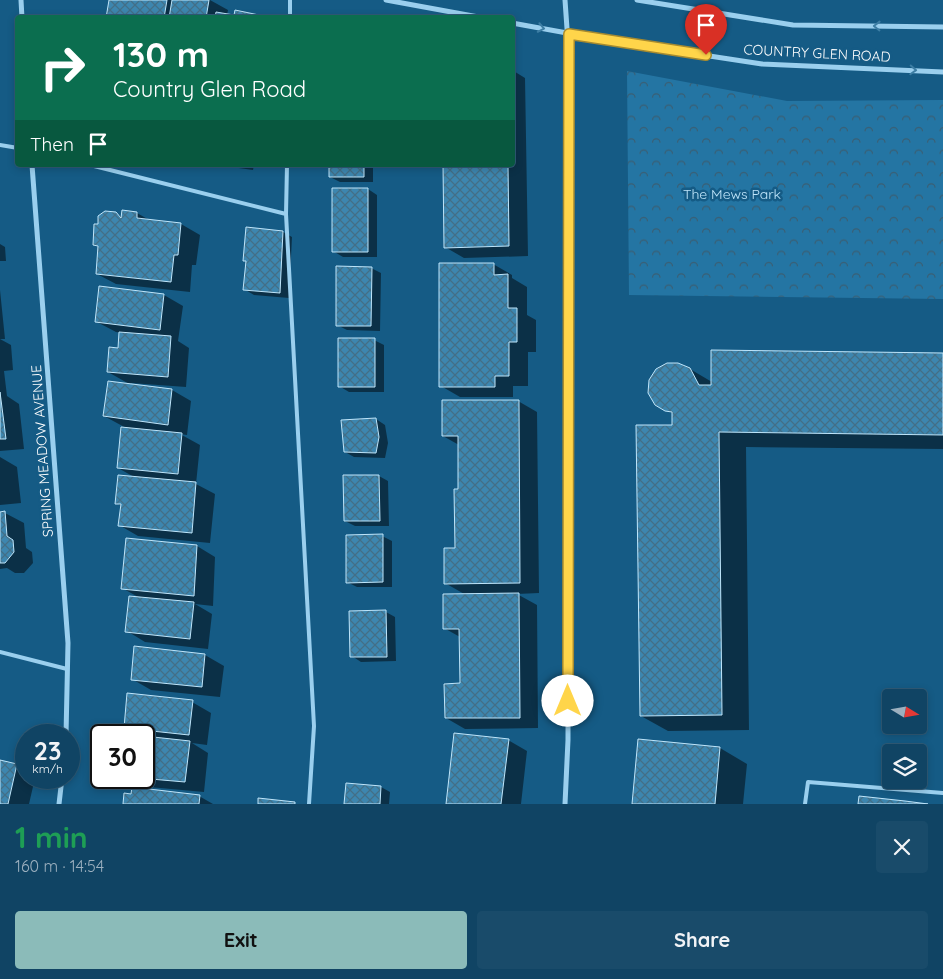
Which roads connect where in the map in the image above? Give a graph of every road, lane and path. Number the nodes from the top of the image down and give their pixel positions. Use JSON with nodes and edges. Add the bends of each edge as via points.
{"nodes":[{"id":1,"x":21,"y":0,"type":"edge"},
{"id":2,"x":290,"y":0,"type":"edge"},
{"id":3,"x":386,"y":0,"type":"edge"},
{"id":4,"x":565,"y":0,"type":"edge"},
{"id":5,"x":638,"y":0,"type":"edge"},
{"id":6,"x":22,"y":15,"type":"edge"},
{"id":7,"x":290,"y":15,"type":"edge"},
{"id":8,"x":468,"y":15,"type":"edge"},
{"id":9,"x":515,"y":24,"type":"edge"},
{"id":10,"x":943,"y":27,"type":"edge"},
{"id":11,"x":569,"y":34,"type":"junction"},
{"id":12,"x":943,"y":72,"type":"edge"},
{"id":13,"x":0,"y":144,"type":"edge"},
{"id":14,"x":15,"y":147,"type":"edge"},
{"id":15,"x":32,"y":167,"type":"edge"},
{"id":16,"x":98,"y":167,"type":"edge"},
{"id":17,"x":287,"y":167,"type":"edge"},
{"id":18,"x":286,"y":214,"type":"junction"},
{"id":19,"x":0,"y":652,"type":"edge"},
{"id":20,"x":68,"y":668,"type":"junction"},
{"id":21,"x":66,"y":724,"type":"edge"},
{"id":22,"x":60,"y":789,"type":"edge"},
{"id":23,"x":943,"y":793,"type":"edge"},
{"id":24,"x":58,"y":804,"type":"edge"},
{"id":25,"x":309,"y":804,"type":"edge"},
{"id":26,"x":564,"y":804,"type":"edge"},
{"id":27,"x":806,"y":804,"type":"edge"}],
"edges":[{"from":1,"to":6,"type":"street"},
{"from":2,"to":7,"type":"lane"},
{"from":3,"to":8,"type":"street"},
{"from":4,"to":11,"type":"street"},
{"from":10,"to":5,"type":"street","name":"COUNTRY GLEN ROAD","one_way":true,"via":[[793,25]]},
{"from":9,"to":11,"type":"street","name":"COUNTRY GLEN ROAD","one_way":true},
{"from":11,"to":12,"type":"street","name":"COUNTRY GLEN ROAD","one_way":true,"via":[[762,64]]},
{"from":11,"to":26,"type":"street","via":[[568,740]]},
{"from":13,"to":14,"type":"lane"},
{"from":15,"to":20,"type":"street","name":"SPRING MEADOW AVENUE"},
{"from":16,"to":18,"type":"lane"},
{"from":17,"to":18,"type":"lane"},
{"from":18,"to":25,"type":"lane","via":[[314,726]]},
{"from":19,"to":20,"type":"lane"},
{"from":20,"to":21,"type":"street","name":"SPRING MEADOW AVENUE"},
{"from":22,"to":24,"type":"street"},
{"from":23,"to":27,"type":"lane","via":[[808,782]]}]}
